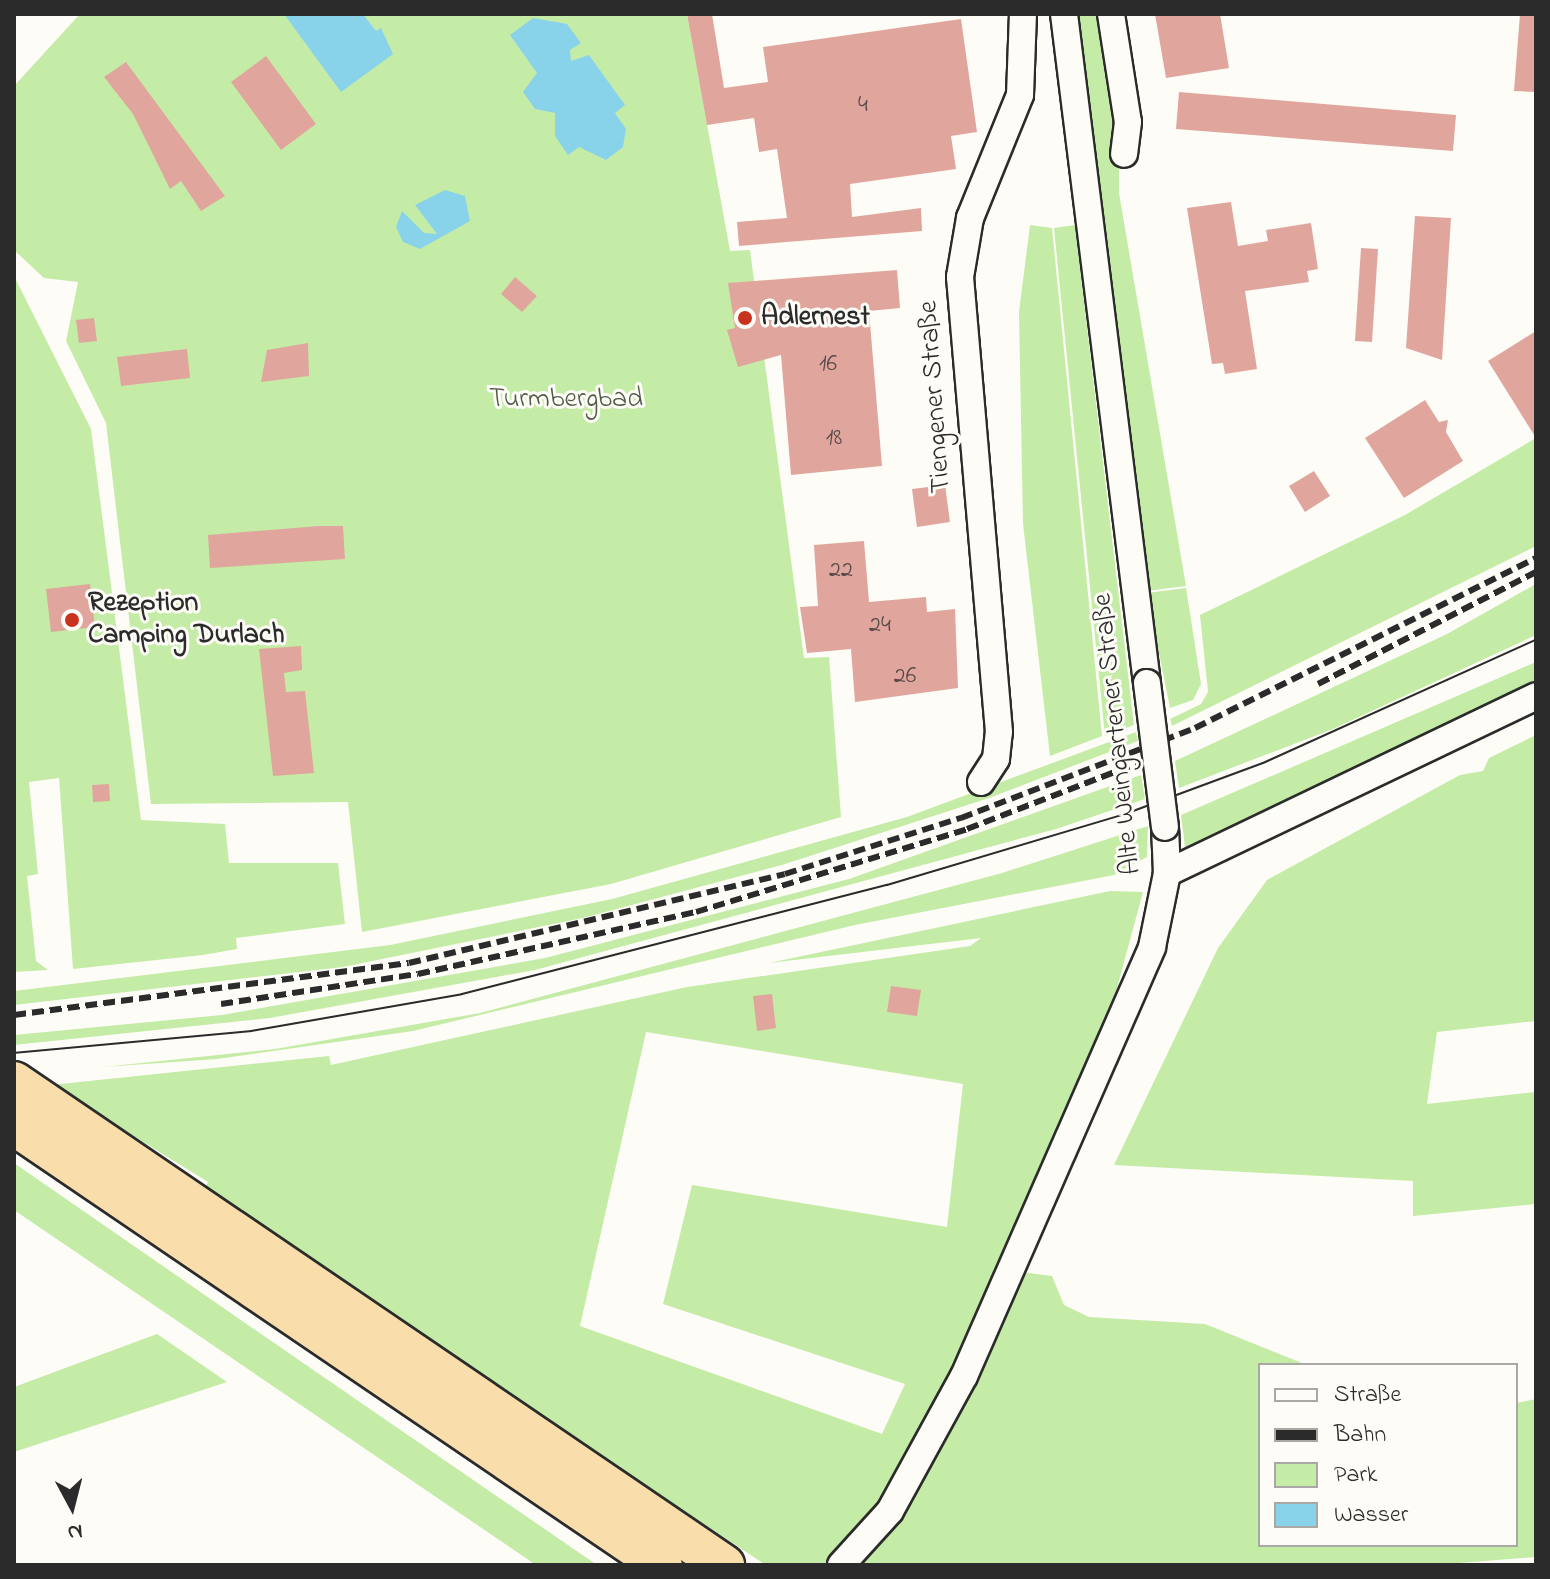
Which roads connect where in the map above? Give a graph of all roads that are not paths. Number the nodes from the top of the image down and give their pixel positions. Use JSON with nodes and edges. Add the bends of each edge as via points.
{"nodes":[{"id":1,"x":1023,"y":14,"type":"edge"},
{"id":2,"x":1064,"y":14,"type":"edge"},
{"id":3,"x":1111,"y":14,"type":"edge"},
{"id":4,"x":1124,"y":154,"type":"dead end"},
{"id":5,"x":1536,"y":696,"type":"edge"},
{"id":6,"x":981,"y":782,"type":"dead end"},
{"id":7,"x":1167,"y":873,"type":"junction"},
{"id":8,"x":20,"y":1100,"type":"edge"},
{"id":9,"x":662,"y":1565,"type":"edge"},
{"id":10,"x":724,"y":1565,"type":"edge"},
{"id":11,"x":841,"y":1565,"type":"edge"}],
"edges":[{"from":1,"to":6,"type":"street","name":"Tiengener Straße","via":[[1020,95],[970,218],[960,277],[999,732],[996,759]]},
{"from":2,"to":7,"type":"street","name":"Alte Weingartener Straße","bridge":true},
{"from":3,"to":4,"type":"street","via":[[1128,122]]},
{"from":5,"to":7,"type":"street"},
{"from":7,"to":11,"type":"street","name":"Alte Weingartener Straße","via":[[1152,947],[940,1430],[890,1511]]},
{"from":8,"to":9,"type":"highway"},
{"from":8,"to":10,"type":"highway"}]}
